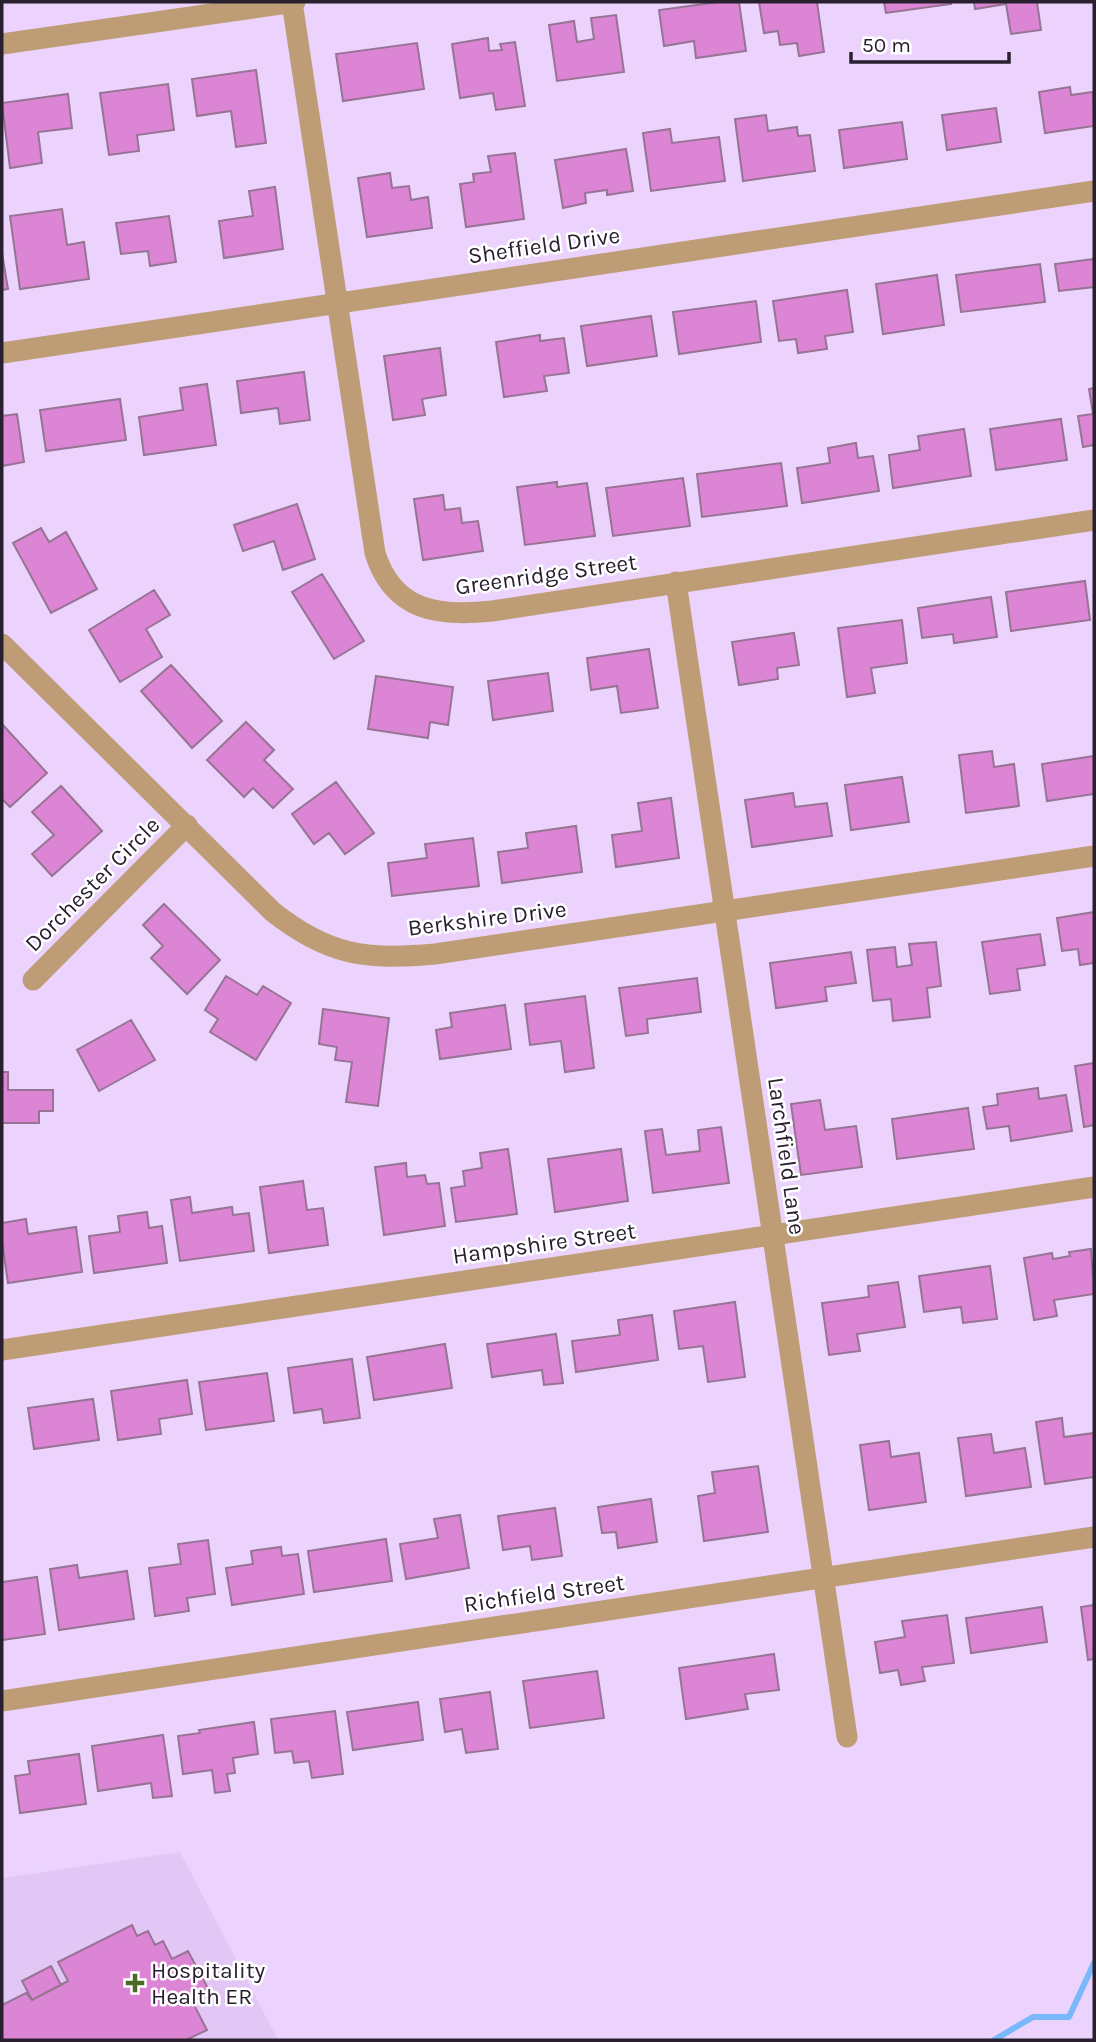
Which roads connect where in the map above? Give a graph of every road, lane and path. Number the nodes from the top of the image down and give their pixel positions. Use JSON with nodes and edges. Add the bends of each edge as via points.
{"nodes":[{"id":1,"x":293,"y":2,"type":"edge"},
{"id":2,"x":2,"y":44,"type":"edge"},
{"id":3,"x":1094,"y":191,"type":"edge"},
{"id":4,"x":337,"y":302,"type":"junction"},
{"id":5,"x":2,"y":353,"type":"edge"},
{"id":6,"x":1094,"y":520,"type":"edge"},
{"id":7,"x":676,"y":582,"type":"junction"},
{"id":8,"x":2,"y":644,"type":"edge"},
{"id":9,"x":187,"y":825,"type":"junction"},
{"id":10,"x":1094,"y":856,"type":"edge"},
{"id":11,"x":724,"y":911,"type":"junction"},
{"id":12,"x":33,"y":980,"type":"dead end"},
{"id":13,"x":1094,"y":1187,"type":"edge"},
{"id":14,"x":773,"y":1236,"type":"junction"},
{"id":15,"x":2,"y":1350,"type":"edge"},
{"id":16,"x":1094,"y":1537,"type":"edge"},
{"id":17,"x":823,"y":1578,"type":"junction"},
{"id":18,"x":2,"y":1701,"type":"edge"},
{"id":19,"x":847,"y":1737,"type":"dead end"}],
"edges":[{"from":1,"to":2,"type":"street"},
{"from":1,"to":4,"type":"street","name":"Greenridge Street"},
{"from":3,"to":4,"type":"street","name":"Sheffield Drive"},
{"from":4,"to":5,"type":"street","name":"Sheffield Drive"},
{"from":4,"to":7,"type":"street","name":"Greenridge Street","via":[[374,553],[386,580],[403,596],[438,612],[471,613]]},
{"from":6,"to":7,"type":"street","name":"Greenridge Street"},
{"from":7,"to":11,"type":"street","name":"Larchfield Lane"},
{"from":8,"to":9,"type":"street","name":"Berkshire Drive"},
{"from":9,"to":11,"type":"street","name":"Berkshire Drive","via":[[283,920],[314,941],[351,952],[435,954]]},
{"from":9,"to":12,"type":"street","name":"Dorchester Circle"},
{"from":10,"to":11,"type":"street","name":"Berkshire Drive"},
{"from":11,"to":14,"type":"street","name":"Larchfield Lane"},
{"from":13,"to":14,"type":"street","name":"Hampshire Street"},
{"from":14,"to":15,"type":"street","name":"Hampshire Street"},
{"from":14,"to":17,"type":"street","name":"Larchfield Lane"},
{"from":16,"to":17,"type":"street","name":"Richfield Street"},
{"from":17,"to":18,"type":"street","name":"Richfield Street"},
{"from":17,"to":19,"type":"street","name":"Larchfield Lane"}]}
